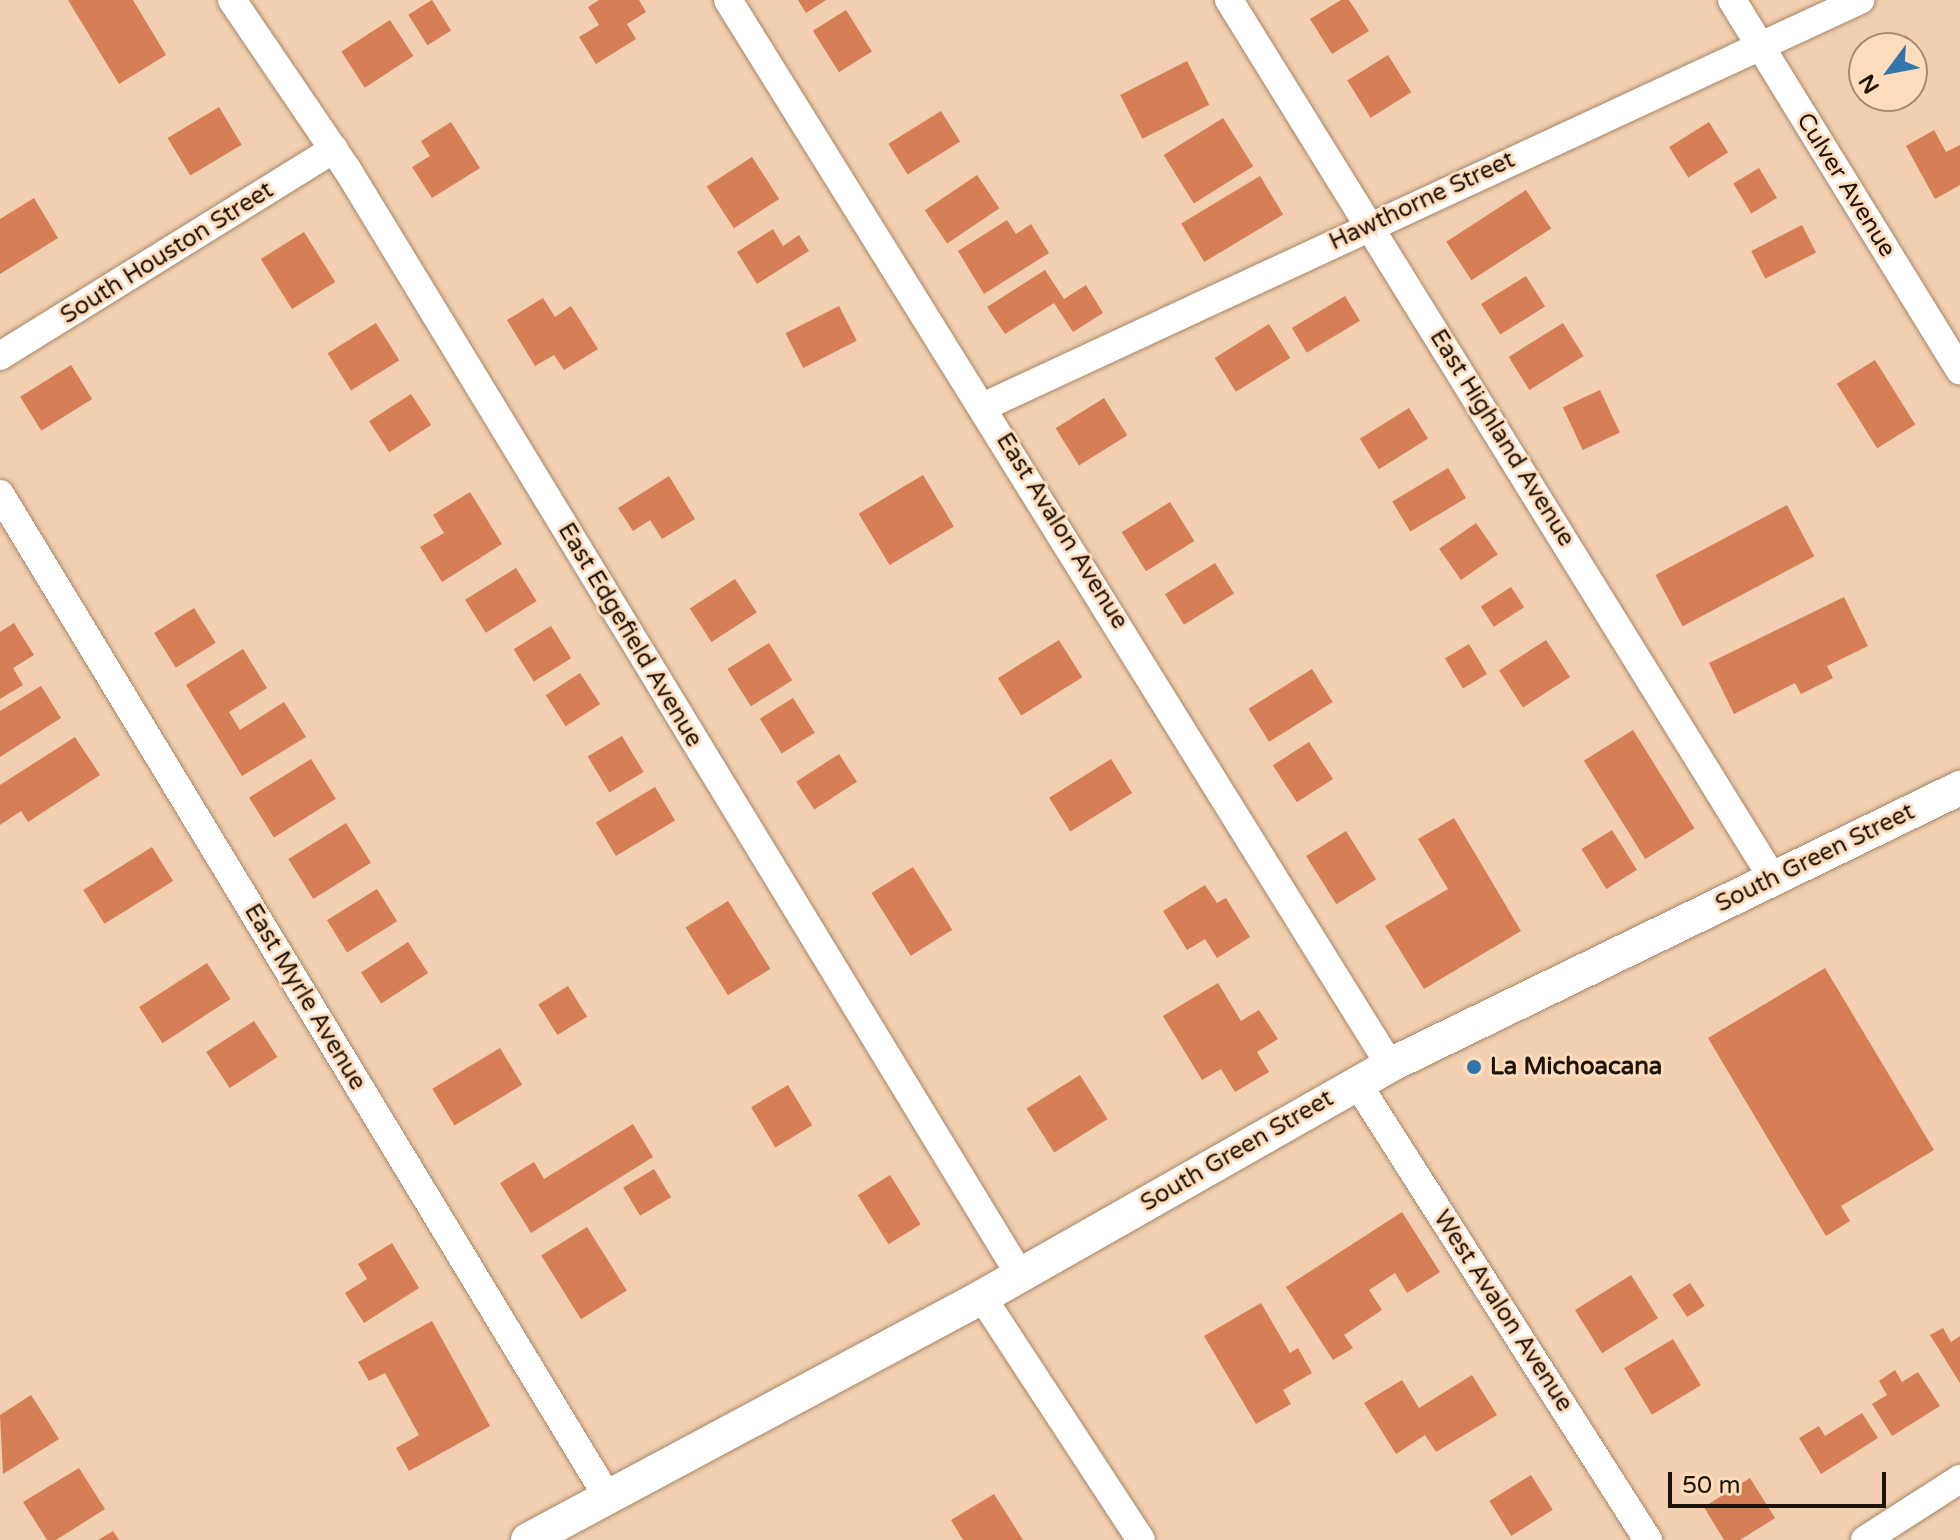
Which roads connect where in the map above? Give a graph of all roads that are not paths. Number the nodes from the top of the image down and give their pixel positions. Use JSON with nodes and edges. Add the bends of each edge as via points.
{"nodes":[{"id":1,"x":232,"y":0,"type":"edge"},
{"id":2,"x":728,"y":0,"type":"edge"},
{"id":3,"x":1229,"y":0,"type":"edge"},
{"id":4,"x":1732,"y":0,"type":"edge"},
{"id":5,"x":1860,"y":0,"type":"edge"},
{"id":6,"x":1761,"y":47,"type":"junction"},
{"id":7,"x":334,"y":149,"type":"junction"},
{"id":8,"x":1371,"y":224,"type":"junction"},
{"id":9,"x":0,"y":356,"type":"edge"},
{"id":10,"x":1960,"y":370,"type":"edge"},
{"id":11,"x":985,"y":406,"type":"junction"},
{"id":12,"x":0,"y":494,"type":"edge"},
{"id":13,"x":1960,"y":788,"type":"edge"},
{"id":14,"x":1772,"y":877,"type":"junction"},
{"id":15,"x":1390,"y":1065,"type":"junction"},
{"id":16,"x":1357,"y":1083,"type":"junction"},
{"id":17,"x":1020,"y":1275,"type":"junction"},
{"id":18,"x":982,"y":1297,"type":"junction"},
{"id":19,"x":1960,"y":1479,"type":"edge"},
{"id":20,"x":609,"y":1499,"type":"junction"},
{"id":21,"x":550,"y":1535,"type":"edge"},
{"id":22,"x":1141,"y":1540,"type":"edge"},
{"id":23,"x":1648,"y":1540,"type":"edge"},
{"id":24,"x":1865,"y":1540,"type":"edge"}],
"edges":[{"from":1,"to":7,"type":"street","name":"East Edgefield Avenue"},
{"from":2,"to":11,"type":"street","name":"East Avalon Avenue"},
{"from":3,"to":8,"type":"street","name":"East Highland Avenue"},
{"from":4,"to":6,"type":"street","name":"Culver Avenue"},
{"from":5,"to":6,"type":"street","name":"Hawthorne Street"},
{"from":6,"to":8,"type":"street","name":"Hawthorne Street"},
{"from":6,"to":10,"type":"street","name":"Culver Avenue"},
{"from":7,"to":9,"type":"street","name":"South Houston Street"},
{"from":7,"to":17,"type":"street","name":"East Edgefield Avenue"},
{"from":8,"to":11,"type":"street","name":"Hawthorne Street"},
{"from":8,"to":14,"type":"street","name":"East Highland Avenue"},
{"from":11,"to":15,"type":"street","name":"East Avalon Avenue"},
{"from":12,"to":20,"type":"street","name":"East Myrle Avenue"},
{"from":13,"to":14,"type":"street","name":"South Green Street"},
{"from":14,"to":15,"type":"street","name":"South Green Street"},
{"from":15,"to":16,"type":"street","name":"South Green Street"},
{"from":16,"to":17,"type":"street","name":"South Green Street"},
{"from":16,"to":23,"type":"street","name":"West Avalon Avenue"},
{"from":17,"to":18,"type":"street","name":"South Green Street"},
{"from":18,"to":20,"type":"street","name":"South Green Street"},
{"from":18,"to":22,"type":"street"},
{"from":19,"to":24,"type":"street"},
{"from":20,"to":21,"type":"street","name":"South Green Street"}]}
